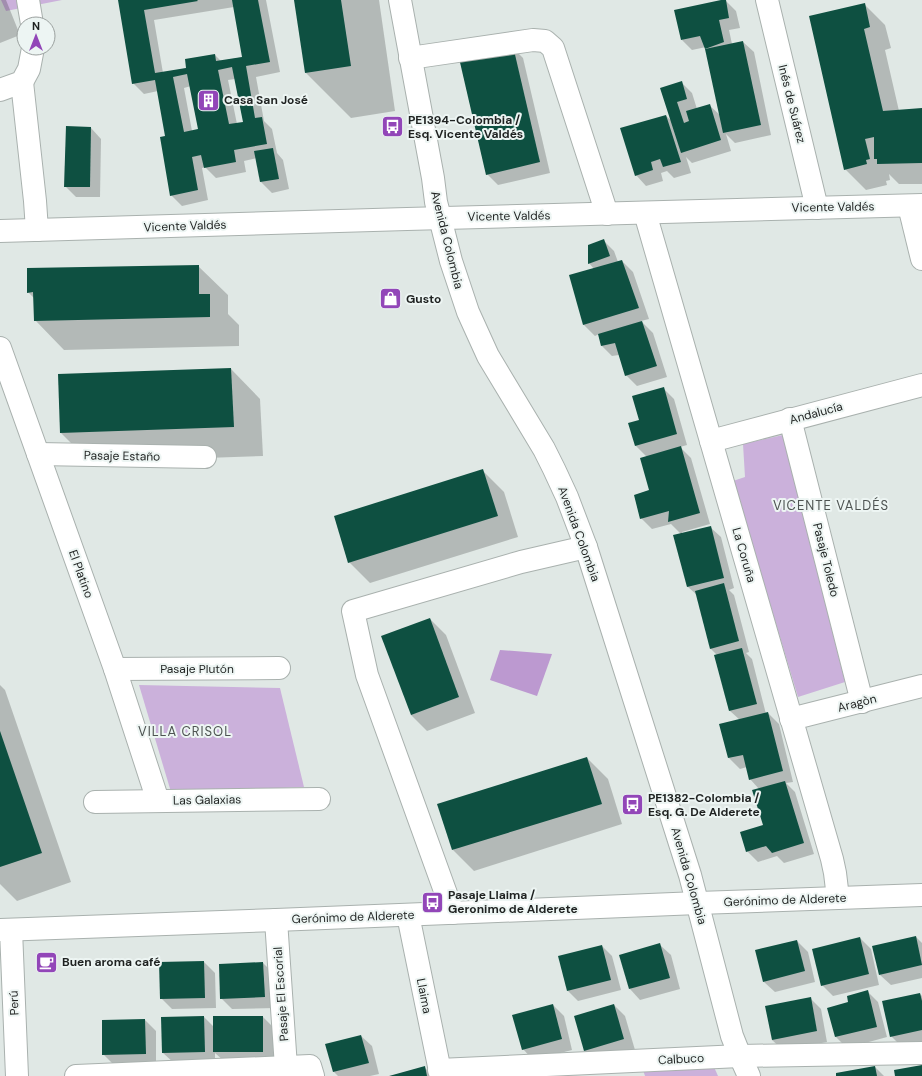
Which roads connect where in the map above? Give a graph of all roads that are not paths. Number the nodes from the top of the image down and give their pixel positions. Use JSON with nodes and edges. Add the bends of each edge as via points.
{"nodes":[{"id":1,"x":28,"y":0,"type":"edge"},
{"id":2,"x":400,"y":0,"type":"edge"},
{"id":3,"x":767,"y":0,"type":"edge"},
{"id":4,"x":31,"y":16,"type":"edge"},
{"id":5,"x":31,"y":56,"type":"edge"},
{"id":6,"x":410,"y":58,"type":"junction"},
{"id":7,"x":22,"y":82,"type":"junction"},
{"id":8,"x":0,"y":90,"type":"edge"},
{"id":9,"x":915,"y":205,"type":"edge"},
{"id":10,"x":817,"y":208,"type":"junction"},
{"id":11,"x":645,"y":212,"type":"junction"},
{"id":12,"x":607,"y":214,"type":"junction"},
{"id":13,"x":440,"y":218,"type":"junction"},
{"id":14,"x":37,"y":230,"type":"junction"},
{"id":15,"x":0,"y":231,"type":"edge"},
{"id":16,"x":922,"y":259,"type":"edge"},
{"id":17,"x":0,"y":348,"type":"edge"},
{"id":18,"x":922,"y":384,"type":"edge"},
{"id":19,"x":790,"y":420,"type":"junction"},
{"id":20,"x":711,"y":441,"type":"junction"},
{"id":21,"x":38,"y":454,"type":"junction"},
{"id":22,"x":206,"y":457,"type":"dead end"},
{"id":23,"x":586,"y":547,"type":"junction"},
{"id":24,"x":279,"y":668,"type":"dead end"},
{"id":25,"x":116,"y":669,"type":"junction"},
{"id":26,"x":922,"y":686,"type":"edge"},
{"id":27,"x":862,"y":702,"type":"junction"},
{"id":28,"x":791,"y":719,"type":"junction"},
{"id":29,"x":319,"y":799,"type":"dead end"},
{"id":30,"x":158,"y":801,"type":"junction"},
{"id":31,"x":95,"y":802,"type":"dead end"},
{"id":32,"x":922,"y":896,"type":"edge"},
{"id":33,"x":838,"y":898,"type":"junction"},
{"id":34,"x":698,"y":903,"type":"junction"},
{"id":35,"x":453,"y":913,"type":"junction"},
{"id":36,"x":408,"y":915,"type":"junction"},
{"id":37,"x":276,"y":920,"type":"junction"},
{"id":38,"x":6,"y":930,"type":"edge"},
{"id":39,"x":922,"y":1053,"type":"edge"},
{"id":40,"x":740,"y":1056,"type":"junction"},
{"id":41,"x":286,"y":1067,"type":"junction"},
{"id":42,"x":636,"y":1069,"type":"edge"},
{"id":43,"x":312,"y":1071,"type":"edge"},
{"id":44,"x":440,"y":1073,"type":"edge"},
{"id":45,"x":180,"y":1074,"type":"edge"},
{"id":46,"x":17,"y":1076,"type":"edge"},
{"id":47,"x":76,"y":1076,"type":"edge"},
{"id":48,"x":749,"y":1076,"type":"edge"}],
"edges":[{"from":1,"to":4,"type":"street"},
{"from":2,"to":6,"type":"street","name":"Avenida Colombia"},
{"from":3,"to":10,"type":"street","name":"Inés de Suárez"},
{"from":5,"to":7,"type":"street","via":[[29,69]]},
{"from":6,"to":12,"type":"street","via":[[533,40],[545,41],[553,48]]},
{"from":6,"to":13,"type":"street","name":"Avenida Colombia"},
{"from":7,"to":8,"type":"street"},
{"from":7,"to":14,"type":"street"},
{"from":9,"to":10,"type":"street","name":"Vicente Valdés"},
{"from":9,"to":16,"type":"street"},
{"from":10,"to":11,"type":"street","name":"Vicente Valdés"},
{"from":11,"to":12,"type":"street","name":"Vicente Valdés"},
{"from":11,"to":20,"type":"street","name":"La Coruña"},
{"from":12,"to":13,"type":"street","name":"Vicente Valdés"},
{"from":13,"to":14,"type":"street","name":"Vicente Valdés"},
{"from":13,"to":23,"type":"street","name":"Avenida Colombia","via":[[468,312],[488,356],[544,449],[567,497]]},
{"from":14,"to":15,"type":"street","name":"Vicente Valdés"},
{"from":17,"to":21,"type":"street","name":"El Platino"},
{"from":18,"to":19,"type":"street","name":"Andalucía"},
{"from":19,"to":20,"type":"street","name":"Andalucía"},
{"from":19,"to":27,"type":"street","name":"Pasaje Toledo"},
{"from":20,"to":28,"type":"street","name":"La Coruña"},
{"from":21,"to":22,"type":"street","name":"Pasaje Estaño"},
{"from":21,"to":25,"type":"street","name":"El Platino"},
{"from":23,"to":34,"type":"street","name":"Avenida Colombia"},
{"from":23,"to":35,"type":"street","via":[[521,562],[353,611],[367,675]]},
{"from":24,"to":25,"type":"street","name":"Pasaje Plutón"},
{"from":25,"to":30,"type":"street","name":"El Platino"},
{"from":26,"to":27,"type":"street","name":"Aragòn"},
{"from":27,"to":28,"type":"street","name":"Aragòn"},
{"from":28,"to":33,"type":"street","name":"La Coruña","via":[[832,859]]},
{"from":29,"to":30,"type":"street","name":"Las Galaxias"},
{"from":30,"to":31,"type":"street","name":"Las Galaxias"},
{"from":32,"to":33,"type":"street","name":"Gerónimo de Alderete"},
{"from":33,"to":34,"type":"street","name":"Gerónimo de Alderete"},
{"from":34,"to":35,"type":"street","name":"Gerónimo de Alderete"},
{"from":34,"to":40,"type":"street","name":"Avenida Colombia","via":[[732,1036]]},
{"from":35,"to":36,"type":"street","name":"Gerónimo de Alderete"},
{"from":36,"to":37,"type":"street","name":"Gerónimo de Alderete"},
{"from":36,"to":44,"type":"street","name":"Llaima"},
{"from":37,"to":38,"type":"street","name":"Gerónimo de Alderete"},
{"from":37,"to":41,"type":"street","name":"Pasaje El Escorial"},
{"from":38,"to":46,"type":"street","name":"Perú"},
{"from":39,"to":40,"type":"street","name":"Calbuco"},
{"from":40,"to":42,"type":"street","name":"Calbuco"},
{"from":40,"to":48,"type":"street","name":"Avenida Colombia"},
{"from":41,"to":43,"type":"street"},
{"from":41,"to":45,"type":"street"},
{"from":42,"to":44,"type":"street","name":"Calbuco"},
{"from":45,"to":47,"type":"street"}]}
